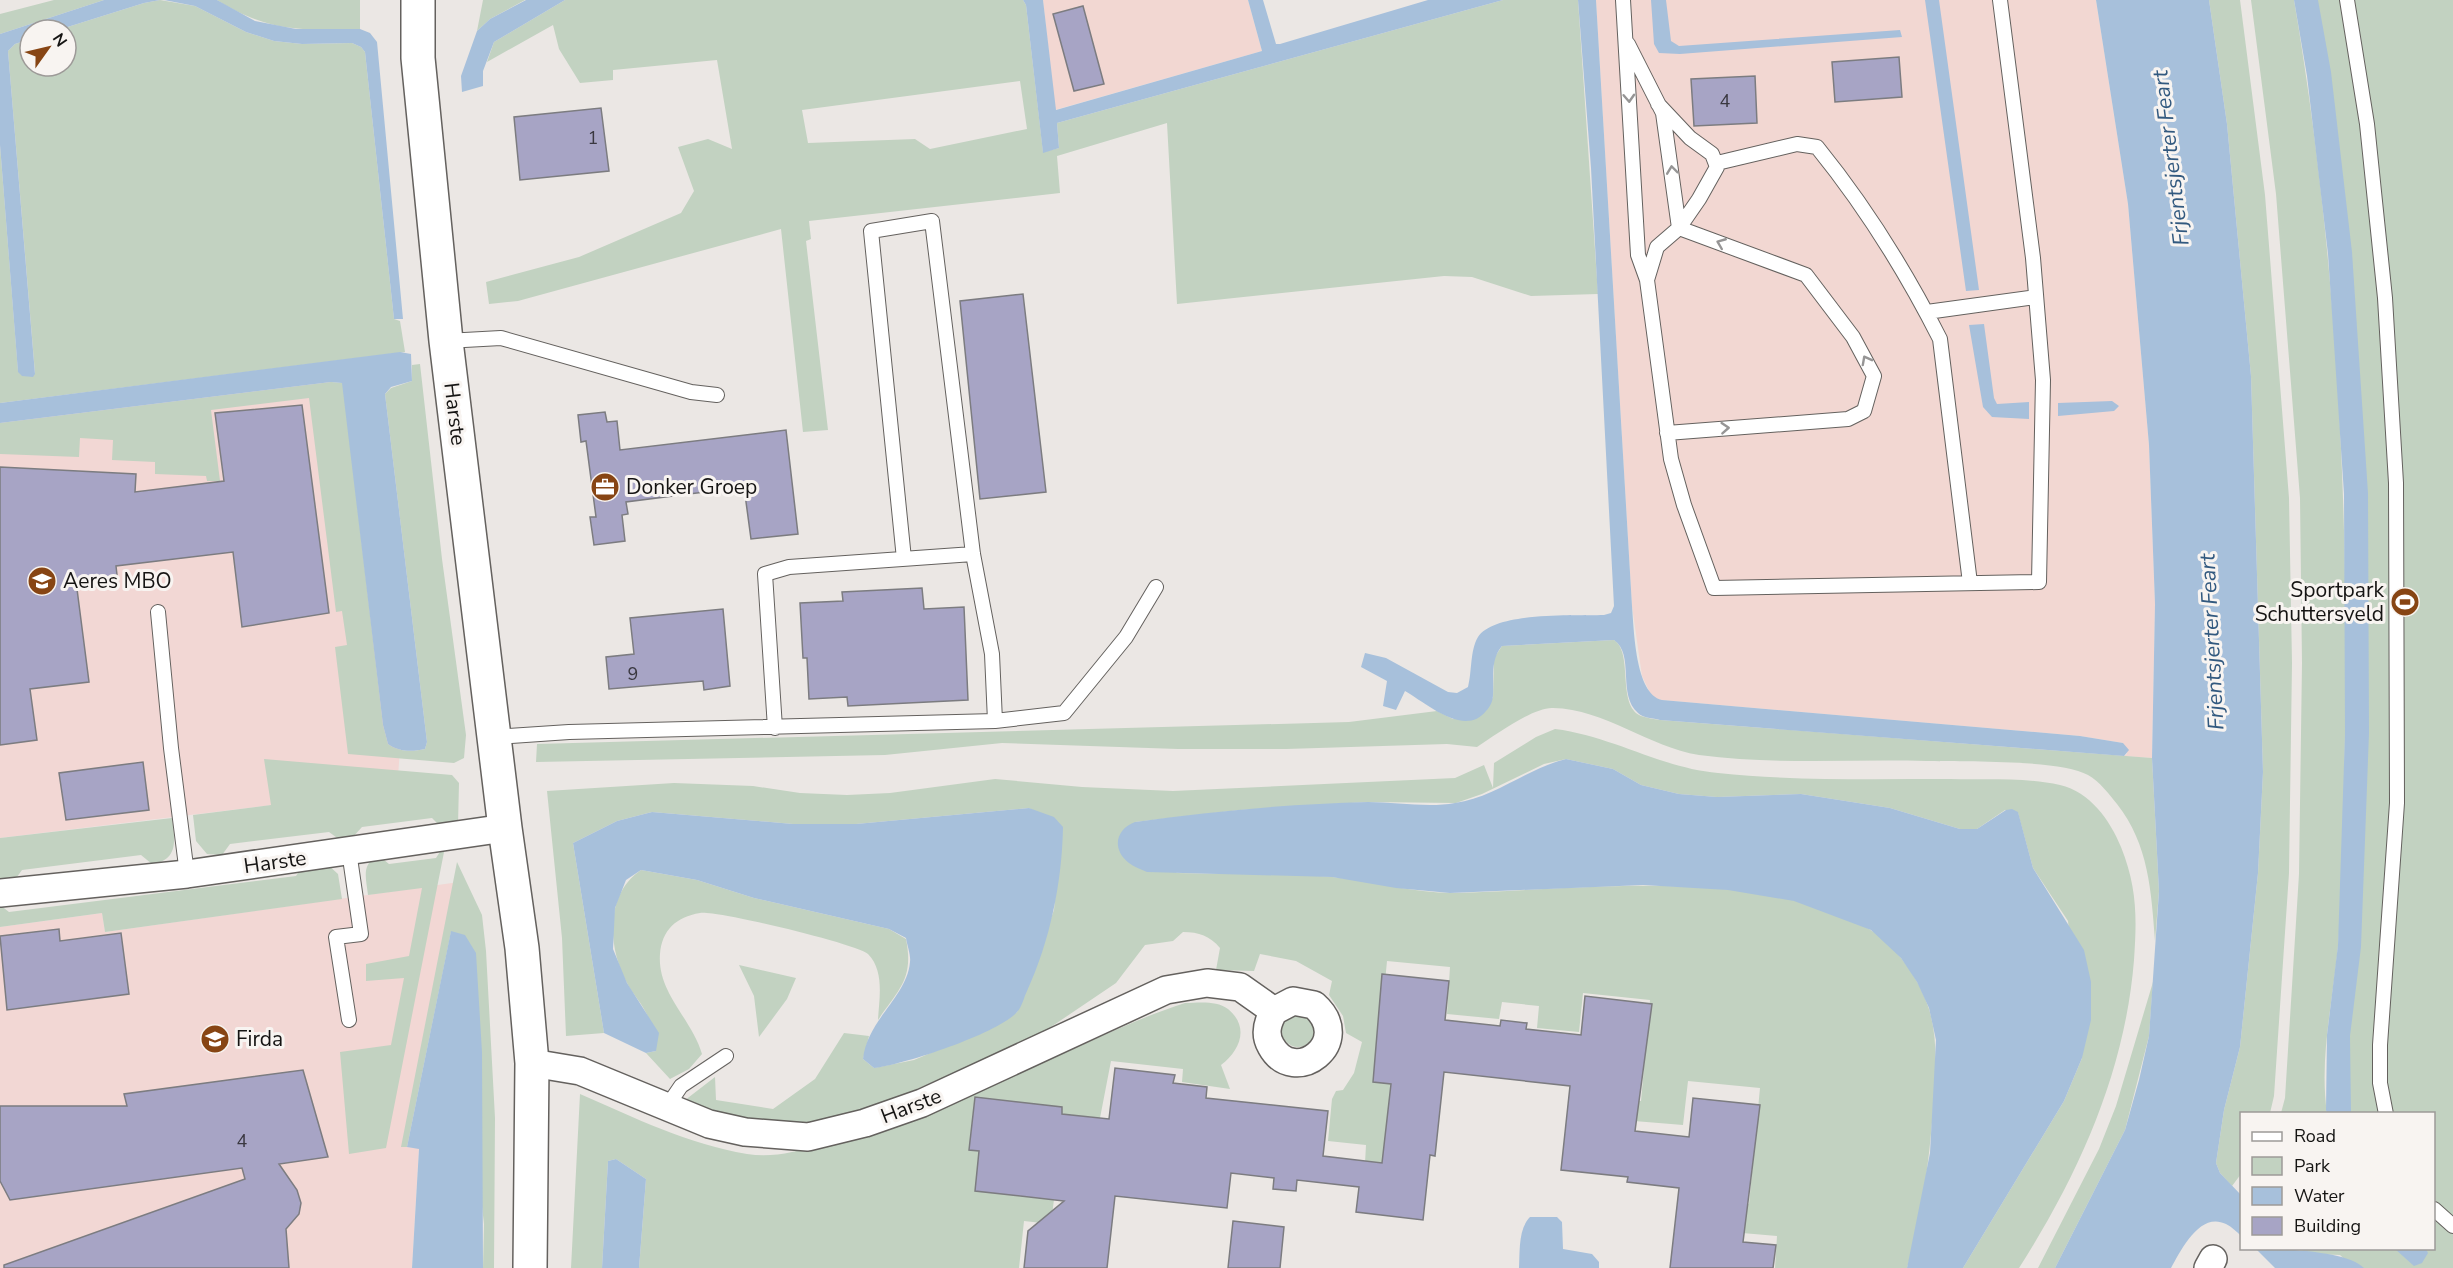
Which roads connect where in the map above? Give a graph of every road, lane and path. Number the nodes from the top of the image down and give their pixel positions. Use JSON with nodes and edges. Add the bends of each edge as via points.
{"nodes":[{"id":1,"x":418,"y":0,"type":"edge"},
{"id":2,"x":1623,"y":0,"type":"edge"},
{"id":3,"x":2000,"y":0,"type":"edge"},
{"id":4,"x":2347,"y":0,"type":"edge"},
{"id":5,"x":1626,"y":40,"type":"junction"},
{"id":6,"x":1658,"y":104,"type":"junction"},
{"id":7,"x":1717,"y":163,"type":"junction"},
{"id":8,"x":1679,"y":228,"type":"junction"},
{"id":9,"x":1647,"y":280,"type":"junction"},
{"id":10,"x":2036,"y":297,"type":"junction"},
{"id":11,"x":1927,"y":312,"type":"junction"},
{"id":12,"x":446,"y":341,"type":"junction"},
{"id":13,"x":717,"y":396,"type":"dead end"},
{"id":14,"x":1667,"y":433,"type":"junction"},
{"id":15,"x":973,"y":554,"type":"junction"},
{"id":16,"x":904,"y":559,"type":"junction"},
{"id":17,"x":1970,"y":583,"type":"junction"},
{"id":18,"x":1156,"y":587,"type":"dead end"},
{"id":19,"x":158,"y":612,"type":"dead end"},
{"id":20,"x":995,"y":721,"type":"junction"},
{"id":21,"x":775,"y":728,"type":"junction"},
{"id":22,"x":495,"y":737,"type":"junction"},
{"id":23,"x":505,"y":828,"type":"junction"},
{"id":24,"x":349,"y":851,"type":"junction"},
{"id":25,"x":188,"y":874,"type":"junction"},
{"id":26,"x":0,"y":893,"type":"edge"},
{"id":27,"x":1274,"y":1011,"type":"dead end"},
{"id":28,"x":349,"y":1020,"type":"dead end"},
{"id":29,"x":726,"y":1056,"type":"dead end"},
{"id":30,"x":532,"y":1063,"type":"junction"},
{"id":31,"x":666,"y":1108,"type":"junction"},
{"id":32,"x":2386,"y":1112,"type":"edge"},
{"id":33,"x":2435,"y":1211,"type":"edge"},
{"id":34,"x":2453,"y":1226,"type":"edge"},
{"id":35,"x":530,"y":1268,"type":"edge"}],
"edges":[{"from":1,"to":12,"type":"street","name":"Harste","via":[[418,58]]},
{"from":2,"to":5,"type":"lane"},
{"from":3,"to":10,"type":"lane"},
{"from":4,"to":32,"type":"lane","via":[[2367,124],[2385,298],[2396,483],[2397,803],[2380,1045],[2380,1083]]},
{"from":5,"to":6,"type":"lane"},
{"from":5,"to":9,"type":"lane","one_way":true,"via":[[1638,255]]},
{"from":6,"to":7,"type":"lane"},
{"from":8,"to":6,"type":"lane","one_way":true,"via":[[1668,132]]},
{"from":7,"to":8,"type":"lane","via":[[1712,178]]},
{"from":7,"to":11,"type":"lane","via":[[1797,144],[1816,147],[1844,181]]},
{"from":8,"to":9,"type":"lane","via":[[1657,247]]},
{"from":14,"to":8,"type":"lane","one_way":true,"via":[[1848,419],[1864,411],[1874,375],[1853,337],[1806,275]]},
{"from":9,"to":14,"type":"lane"},
{"from":10,"to":11,"type":"lane"},
{"from":10,"to":17,"type":"lane","via":[[2043,380],[2039,582]]},
{"from":11,"to":17,"type":"lane","via":[[1941,339]]},
{"from":12,"to":13,"type":"lane","via":[[501,338]]},
{"from":12,"to":22,"type":"street","name":"Harste"},
{"from":14,"to":17,"type":"lane","via":[[1677,485],[1714,588]]},
{"from":15,"to":16,"type":"lane"},
{"from":15,"to":16,"type":"lane","via":[[932,221],[871,231]]},
{"from":15,"to":20,"type":"lane","via":[[992,654]]},
{"from":16,"to":21,"type":"lane","via":[[789,567],[765,574]]},
{"from":18,"to":20,"type":"lane","via":[[1126,637],[1064,713]]},
{"from":19,"to":25,"type":"lane"},
{"from":20,"to":21,"type":"lane"},
{"from":21,"to":22,"type":"lane"},
{"from":22,"to":23,"type":"street","name":"Harste"},
{"from":23,"to":24,"type":"street","name":"Harste"},
{"from":23,"to":30,"type":"street","name":"Harste","via":[[522,948]]},
{"from":24,"to":25,"type":"street","name":"Harste"},
{"from":24,"to":28,"type":"lane","via":[[361,934],[336,937]]},
{"from":25,"to":26,"type":"street","name":"Harste"},
{"from":27,"to":31,"type":"street","name":"Harste","via":[[1240,987],[1207,983],[1166,990],[922,1103],[808,1137],[745,1132]]},
{"from":29,"to":31,"type":"lane","via":[[681,1086]]},
{"from":30,"to":31,"type":"street","name":"Harste","via":[[580,1071]]},
{"from":30,"to":35,"type":"street","name":"Harste"},
{"from":33,"to":34,"type":"lane"}]}
